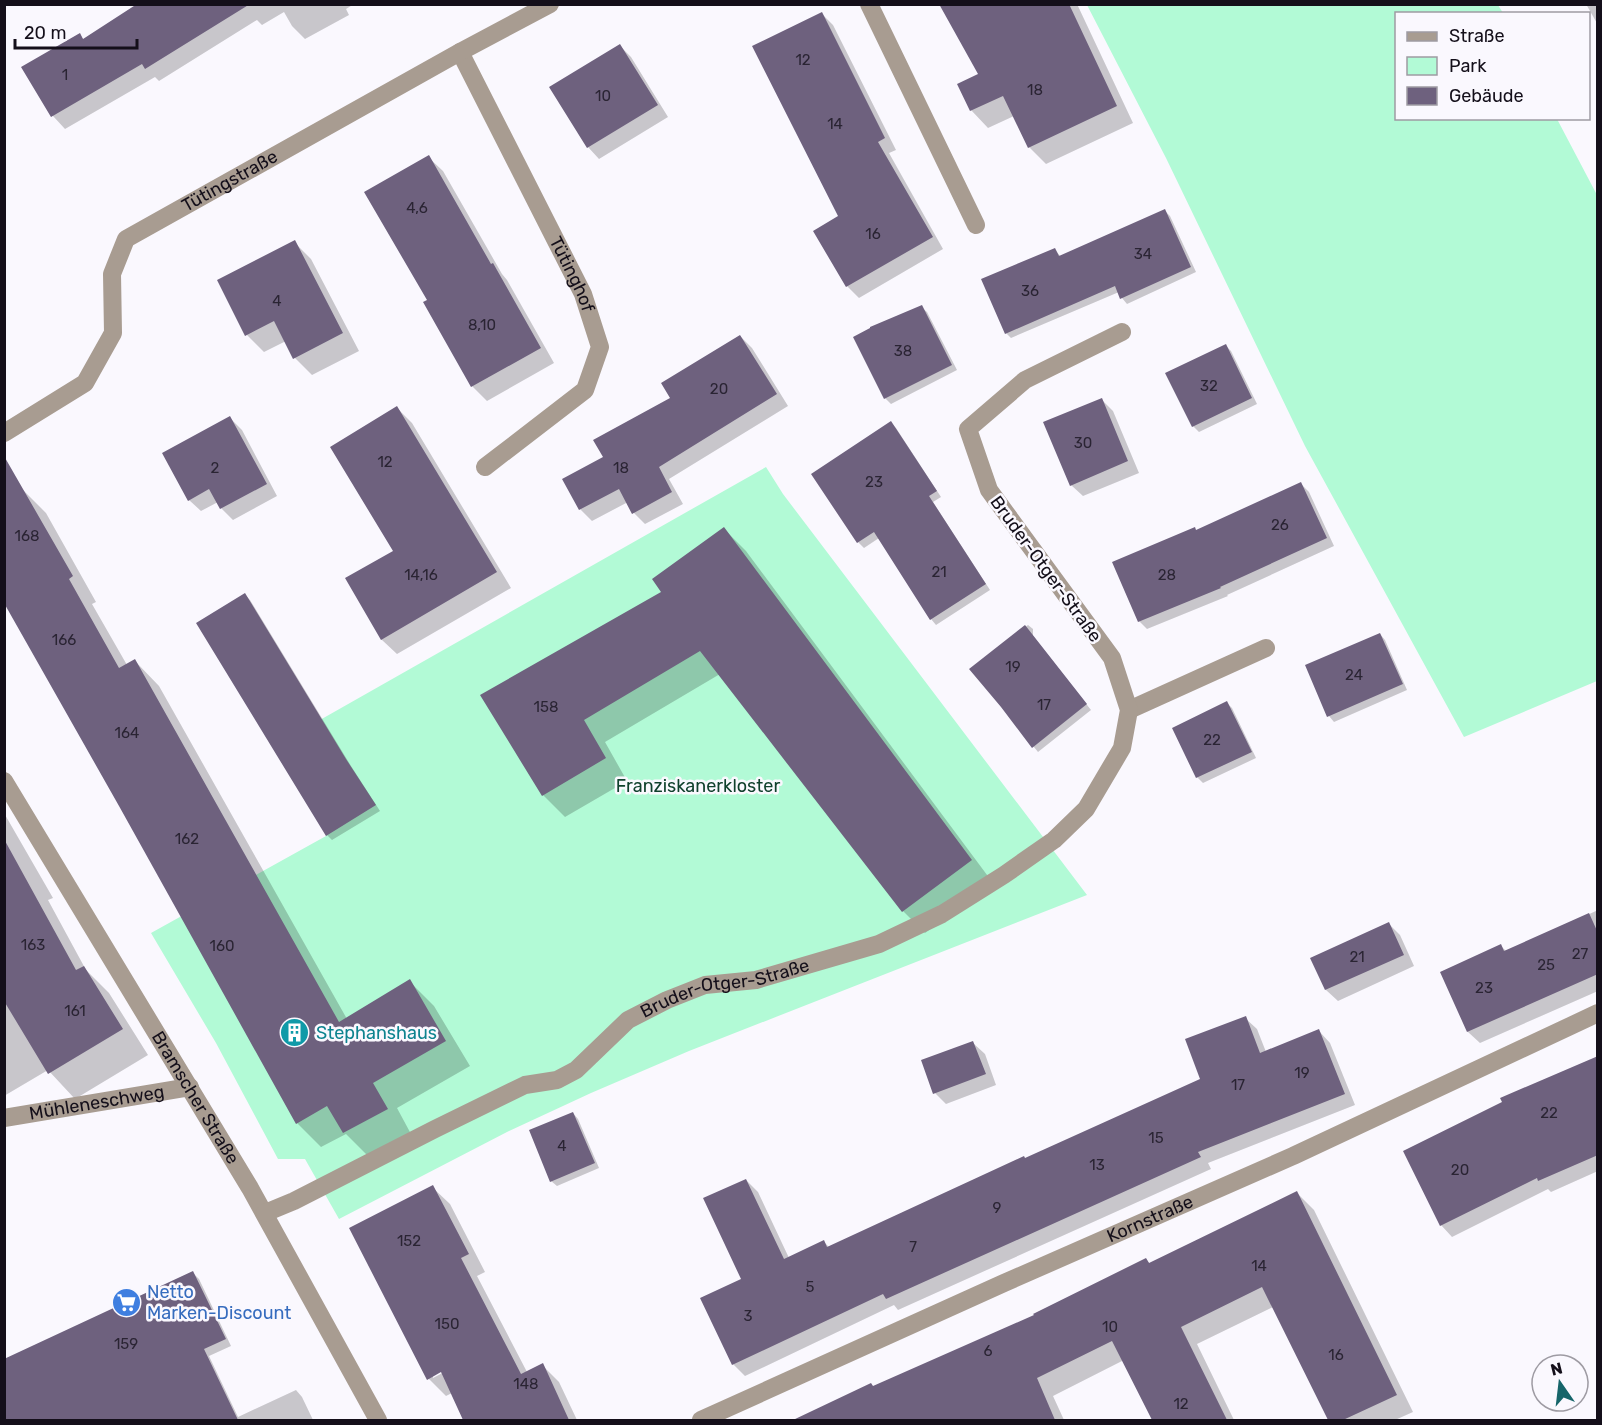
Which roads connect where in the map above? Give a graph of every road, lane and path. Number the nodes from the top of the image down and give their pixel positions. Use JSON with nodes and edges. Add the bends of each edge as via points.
{"nodes":[{"id":1,"x":550,"y":4,"type":"edge"},
{"id":2,"x":869,"y":4,"type":"edge"},
{"id":3,"x":460,"y":52,"type":"junction"},
{"id":4,"x":976,"y":225,"type":"dead end"},
{"id":5,"x":1122,"y":332,"type":"dead end"},
{"id":6,"x":4,"y":433,"type":"edge"},
{"id":7,"x":485,"y":467,"type":"dead end"},
{"id":8,"x":1266,"y":648,"type":"dead end"},
{"id":9,"x":1129,"y":710,"type":"junction"},
{"id":10,"x":4,"y":781,"type":"edge"},
{"id":11,"x":1598,"y":1013,"type":"edge"},
{"id":12,"x":190,"y":1086,"type":"junction"},
{"id":13,"x":4,"y":1118,"type":"edge"},
{"id":14,"x":265,"y":1214,"type":"junction"},
{"id":15,"x":378,"y":1420,"type":"edge"},
{"id":16,"x":701,"y":1420,"type":"edge"}],
"edges":[{"from":1,"to":3,"type":"street","name":"Tütingstraße"},
{"from":2,"to":4,"type":"street"},
{"from":3,"to":6,"type":"street","name":"Tütingstraße","via":[[126,239],[112,274],[113,333],[85,383]]},
{"from":3,"to":7,"type":"street","name":"Tütinghof","via":[[583,294],[600,347],[585,390]]},
{"from":5,"to":9,"type":"street","name":"Bruder-Otger-Straße","via":[[1025,380],[968,429],[989,490],[1112,658]]},
{"from":8,"to":9,"type":"street"},
{"from":9,"to":14,"type":"street","name":"Bruder-Otger-Straße","via":[[1122,748],[1086,809],[1054,840],[942,914],[879,944],[756,980],[705,985],[667,1000],[628,1020],[576,1070],[557,1080],[525,1084]]},
{"from":10,"to":12,"type":"street","name":"Bramscher Straße"},
{"from":11,"to":16,"type":"street","name":"Kornstraße","via":[[1293,1156]]},
{"from":12,"to":13,"type":"street","name":"Mühleneschweg"},
{"from":12,"to":14,"type":"street","name":"Bramscher Straße"},
{"from":14,"to":15,"type":"street","name":"Bramscher Straße"}]}
